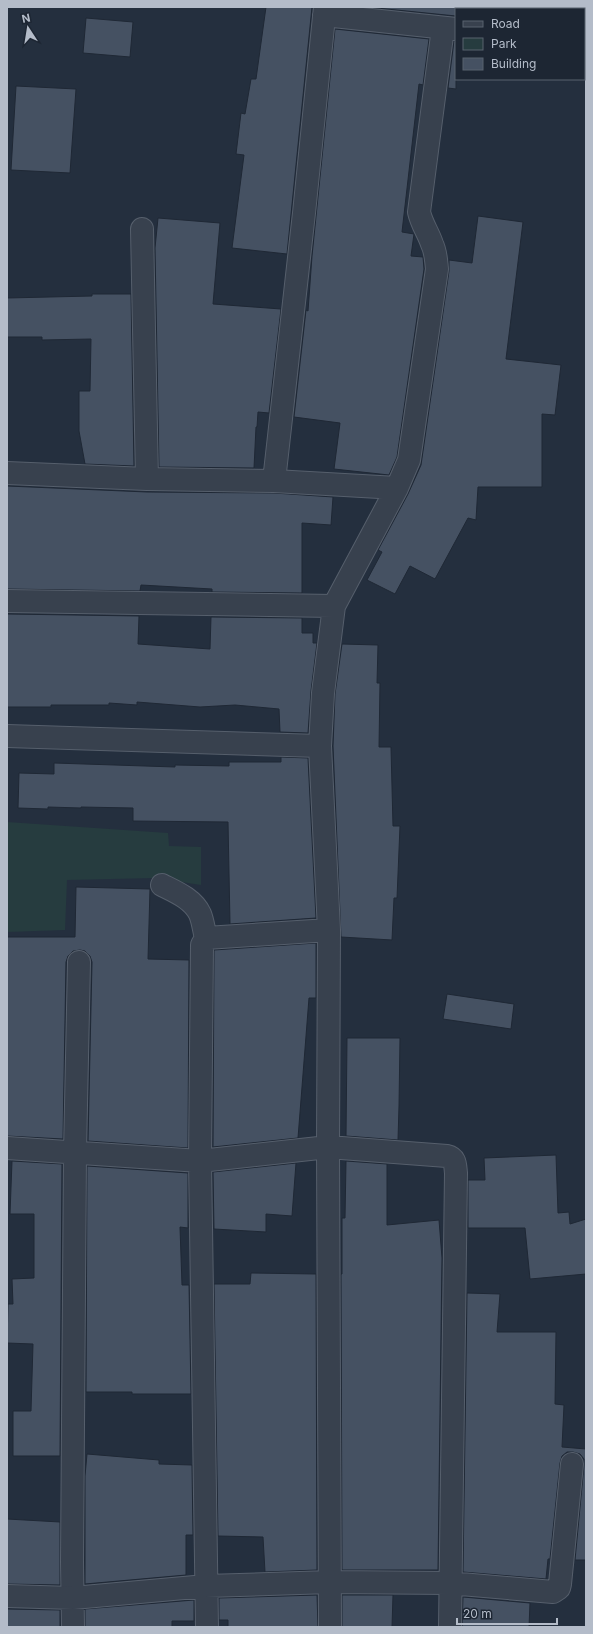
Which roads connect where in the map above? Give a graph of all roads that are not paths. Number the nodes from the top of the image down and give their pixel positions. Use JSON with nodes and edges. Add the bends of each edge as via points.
{"nodes":[{"id":1,"x":324,"y":11,"type":"edge"},
{"id":2,"x":450,"y":28,"type":"edge"},
{"id":3,"x":142,"y":228,"type":"dead end"},
{"id":4,"x":7,"y":473,"type":"edge"},
{"id":5,"x":147,"y":479,"type":"junction"},
{"id":6,"x":274,"y":481,"type":"junction"},
{"id":7,"x":398,"y":488,"type":"junction"},
{"id":8,"x":7,"y":601,"type":"edge"},
{"id":9,"x":334,"y":606,"type":"junction"},
{"id":10,"x":7,"y":736,"type":"edge"},
{"id":11,"x":320,"y":746,"type":"junction"},
{"id":12,"x":162,"y":885,"type":"dead end"},
{"id":13,"x":329,"y":930,"type":"junction"},
{"id":14,"x":206,"y":938,"type":"junction"},
{"id":15,"x":79,"y":962,"type":"dead end"},
{"id":16,"x":328,"y":1147,"type":"junction"},
{"id":17,"x":7,"y":1148,"type":"edge"},
{"id":18,"x":75,"y":1154,"type":"junction"},
{"id":19,"x":200,"y":1161,"type":"junction"},
{"id":20,"x":572,"y":1464,"type":"dead end"},
{"id":21,"x":330,"y":1582,"type":"junction"},
{"id":22,"x":449,"y":1583,"type":"junction"},
{"id":23,"x":206,"y":1586,"type":"junction"},
{"id":24,"x":7,"y":1596,"type":"edge"},
{"id":25,"x":73,"y":1598,"type":"junction"},
{"id":26,"x":73,"y":1627,"type":"edge"},
{"id":27,"x":207,"y":1627,"type":"edge"},
{"id":28,"x":330,"y":1627,"type":"edge"},
{"id":29,"x":450,"y":1627,"type":"edge"}],
"edges":[{"from":1,"to":2,"type":"street"},
{"from":1,"to":6,"type":"street"},
{"from":2,"to":7,"type":"street","via":[[419,212],[432,244],[437,269],[409,460]]},
{"from":3,"to":5,"type":"street"},
{"from":4,"to":5,"type":"street"},
{"from":5,"to":6,"type":"street"},
{"from":6,"to":7,"type":"street"},
{"from":7,"to":9,"type":"street"},
{"from":8,"to":9,"type":"street"},
{"from":9,"to":11,"type":"street","via":[[323,693]]},
{"from":10,"to":11,"type":"street"},
{"from":11,"to":13,"type":"street"},
{"from":12,"to":14,"type":"street","via":[[195,906],[200,914]]},
{"from":13,"to":14,"type":"street"},
{"from":13,"to":16,"type":"street"},
{"from":14,"to":19,"type":"street","via":[[202,946]]},
{"from":15,"to":18,"type":"street"},
{"from":16,"to":19,"type":"street"},
{"from":16,"to":21,"type":"street"},
{"from":16,"to":22,"type":"street","via":[[447,1156],[455,1163]]},
{"from":17,"to":18,"type":"street"},
{"from":18,"to":19,"type":"street"},
{"from":18,"to":25,"type":"street"},
{"from":19,"to":23,"type":"street"},
{"from":20,"to":22,"type":"street","via":[[559,1588],[553,1592]]},
{"from":21,"to":22,"type":"street"},
{"from":21,"to":23,"type":"street"},
{"from":21,"to":28,"type":"street"},
{"from":22,"to":29,"type":"street"},
{"from":23,"to":25,"type":"street"},
{"from":23,"to":27,"type":"street"},
{"from":24,"to":25,"type":"street"},
{"from":25,"to":26,"type":"street"}]}
